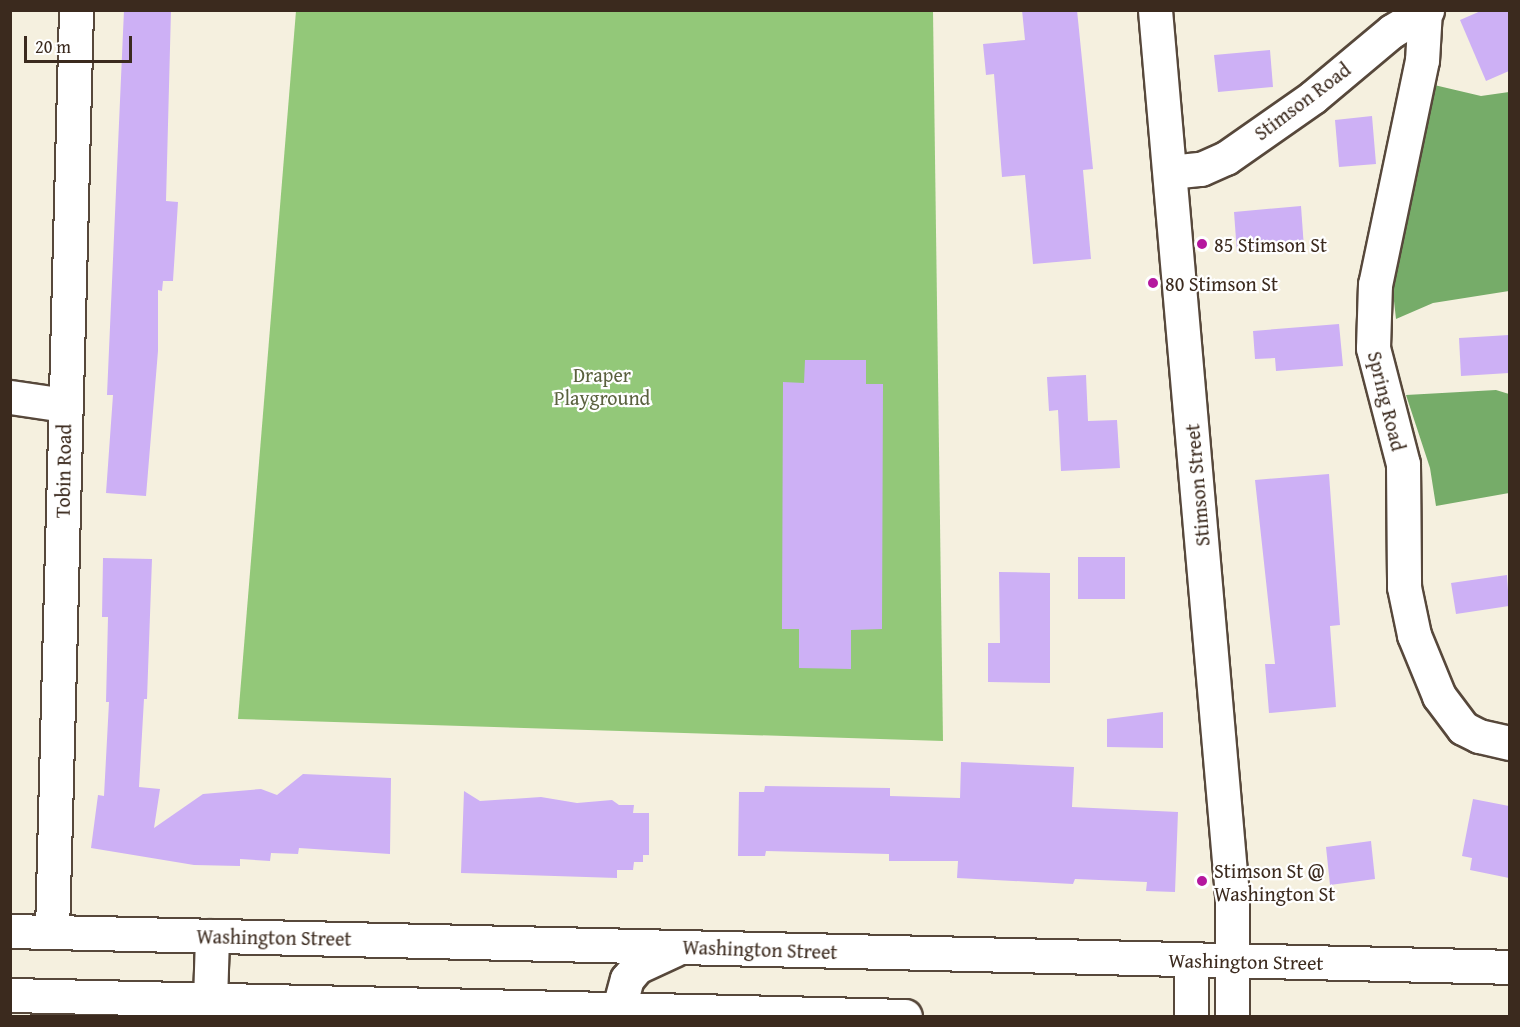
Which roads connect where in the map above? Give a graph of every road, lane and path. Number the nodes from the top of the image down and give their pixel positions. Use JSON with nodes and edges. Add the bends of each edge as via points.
{"nodes":[{"id":1,"x":76,"y":10,"type":"edge"},
{"id":2,"x":1155,"y":10,"type":"edge"},
{"id":3,"x":1426,"y":11,"type":"edge"},
{"id":4,"x":1170,"y":172,"type":"junction"},
{"id":5,"x":10,"y":397,"type":"edge"},
{"id":6,"x":64,"y":405,"type":"junction"},
{"id":7,"x":1494,"y":740,"type":"edge"},
{"id":8,"x":10,"y":931,"type":"edge"},
{"id":9,"x":52,"y":932,"type":"junction"},
{"id":10,"x":212,"y":936,"type":"junction"},
{"id":11,"x":685,"y":947,"type":"junction"},
{"id":12,"x":1191,"y":960,"type":"junction"},
{"id":13,"x":1232,"y":961,"type":"junction"},
{"id":14,"x":1509,"y":967,"type":"edge"},
{"id":15,"x":10,"y":995,"type":"edge"},
{"id":16,"x":209,"y":1009,"type":"edge"},
{"id":17,"x":619,"y":1012,"type":"edge"},
{"id":18,"x":905,"y":1017,"type":"edge"},
{"id":19,"x":1191,"y":1017,"type":"edge"},
{"id":20,"x":1232,"y":1017,"type":"edge"}],
"edges":[{"from":1,"to":6,"type":"street","name":"Tobin Road"},
{"from":2,"to":4,"type":"street","name":"Stimson Street"},
{"from":3,"to":4,"type":"street","name":"Stimson Road","via":[[1392,31],[1313,97],[1226,158],[1201,169]]},
{"from":3,"to":7,"type":"street","name":"Spring Road","via":[[1422,60],[1375,284],[1373,348],[1403,464],[1404,587],[1408,617],[1439,696],[1463,728]]},
{"from":4,"to":13,"type":"street","name":"Stimson Street","via":[[1231,883]]},
{"from":5,"to":6,"type":"street"},
{"from":6,"to":9,"type":"street","name":"Tobin Road"},
{"from":8,"to":9,"type":"street","name":"Washington Street"},
{"from":9,"to":10,"type":"street","name":"Washington Street"},
{"from":10,"to":11,"type":"street","name":"Washington Street"},
{"from":10,"to":16,"type":"street"},
{"from":11,"to":12,"type":"street","name":"Washington Street"},
{"from":11,"to":17,"type":"street","via":[[650,958],[637,967],[627,979]]},
{"from":12,"to":13,"type":"street","name":"Washington Street"},
{"from":12,"to":19,"type":"street"},
{"from":13,"to":14,"type":"street","name":"Washington Street"},
{"from":13,"to":20,"type":"street","name":"Stimson Street"},
{"from":15,"to":16,"type":"street"},
{"from":16,"to":17,"type":"street"},
{"from":17,"to":18,"type":"street"}]}
